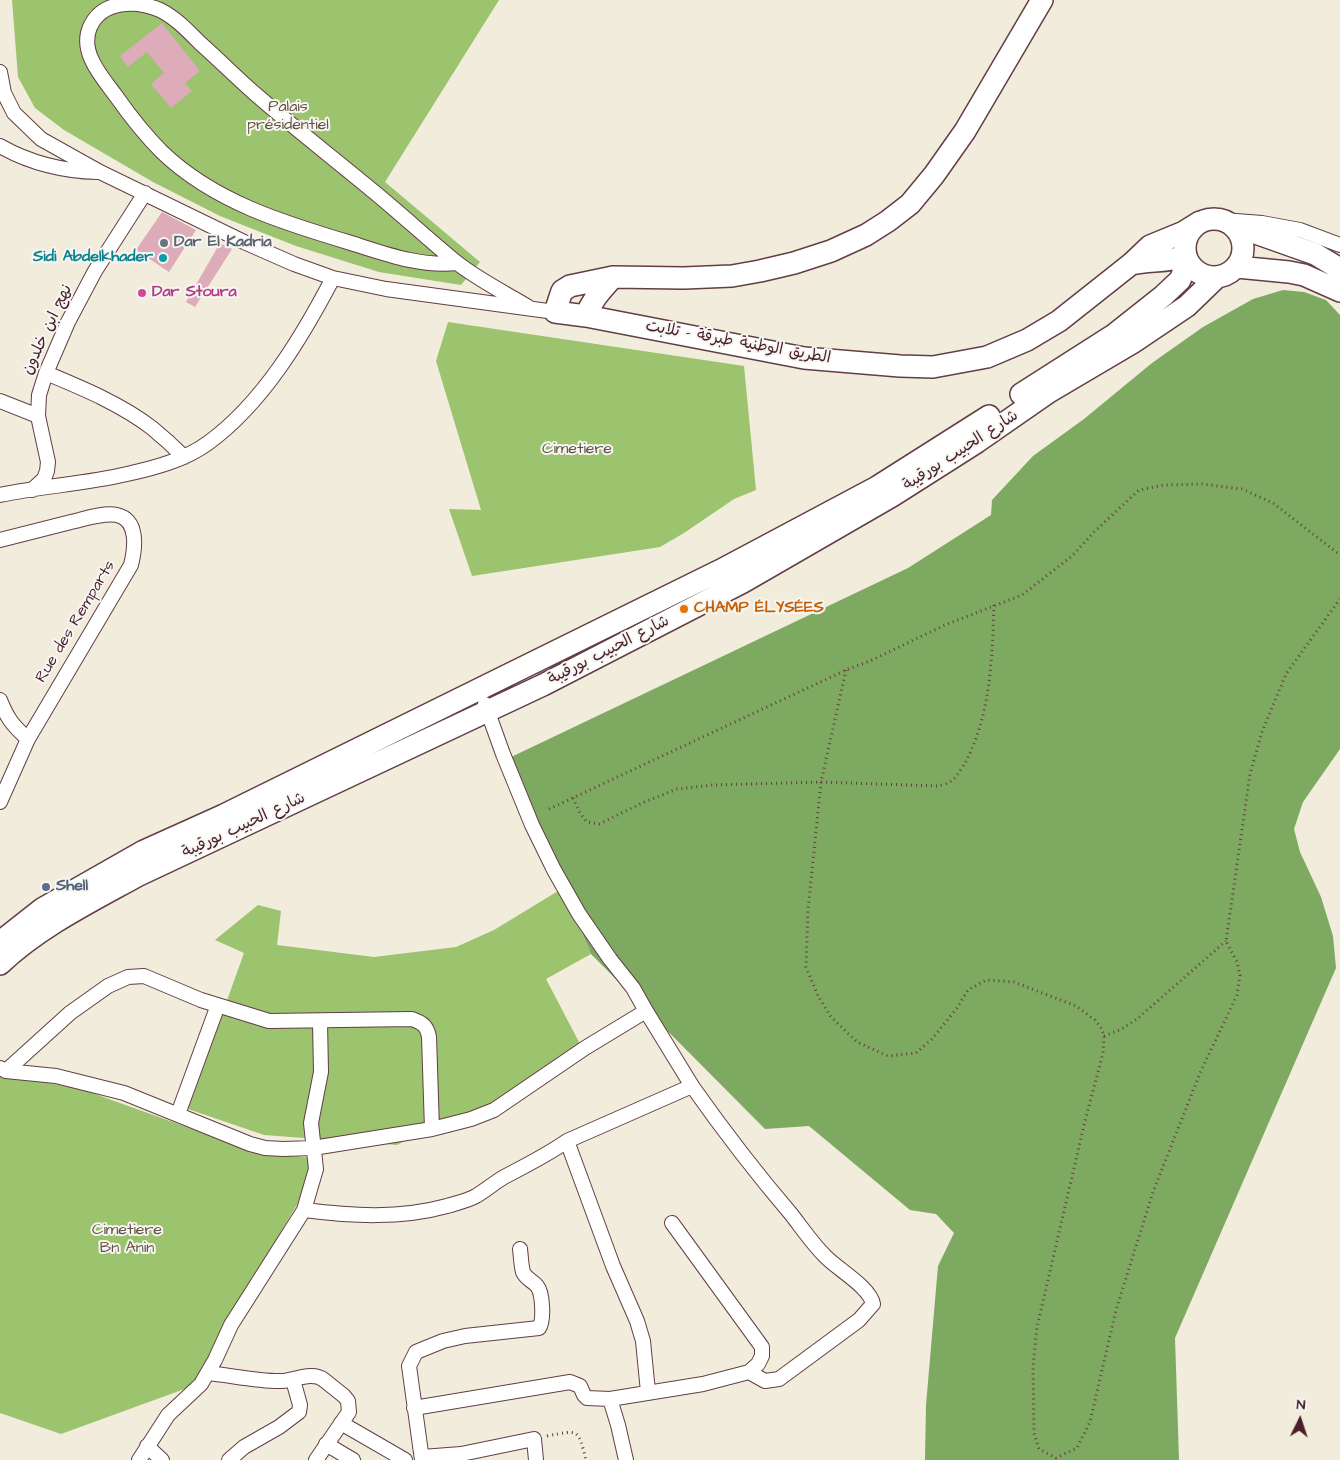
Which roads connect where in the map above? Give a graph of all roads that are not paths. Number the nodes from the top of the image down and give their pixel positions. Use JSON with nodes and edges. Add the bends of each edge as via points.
{"nodes":[{"id":1,"x":1042,"y":0,"type":"edge"},
{"id":2,"x":0,"y":72,"type":"edge"},
{"id":3,"x":0,"y":146,"type":"edge"},
{"id":4,"x":100,"y":172,"type":"junction"},
{"id":5,"x":145,"y":193,"type":"junction"},
{"id":6,"x":1200,"y":222,"type":"junction"},
{"id":7,"x":1228,"y":223,"type":"junction"},
{"id":8,"x":1340,"y":246,"type":"edge"},
{"id":9,"x":1187,"y":258,"type":"junction"},
{"id":10,"x":457,"y":263,"type":"junction"},
{"id":11,"x":1131,"y":264,"type":"junction"},
{"id":12,"x":1237,"y":267,"type":"junction"},
{"id":13,"x":1340,"y":269,"type":"edge"},
{"id":14,"x":613,"y":277,"type":"junction"},
{"id":15,"x":1217,"y":277,"type":"junction"},
{"id":16,"x":333,"y":278,"type":"junction"},
{"id":17,"x":1340,"y":291,"type":"edge"},
{"id":18,"x":530,"y":308,"type":"junction"},
{"id":19,"x":555,"y":312,"type":"junction"},
{"id":20,"x":586,"y":316,"type":"junction"},
{"id":21,"x":46,"y":373,"type":"junction"},
{"id":22,"x":0,"y":401,"type":"edge"},
{"id":23,"x":38,"y":416,"type":"junction"},
{"id":24,"x":184,"y":456,"type":"junction"},
{"id":25,"x":32,"y":490,"type":"junction"},
{"id":26,"x":0,"y":495,"type":"edge"},
{"id":27,"x":0,"y":540,"type":"edge"},
{"id":28,"x":478,"y":690,"type":"junction"},
{"id":29,"x":0,"y":700,"type":"edge"},
{"id":30,"x":488,"y":711,"type":"junction"},
{"id":31,"x":28,"y":739,"type":"junction"},
{"id":32,"x":0,"y":802,"type":"edge"},
{"id":33,"x":0,"y":942,"type":"edge"},
{"id":34,"x":0,"y":964,"type":"edge"},
{"id":35,"x":218,"y":1005,"type":"junction"},
{"id":36,"x":646,"y":1012,"type":"junction"},
{"id":37,"x":320,"y":1022,"type":"junction"},
{"id":38,"x":3,"y":1070,"type":"edge"},
{"id":39,"x":692,"y":1086,"type":"junction"},
{"id":40,"x":178,"y":1114,"type":"junction"},
{"id":41,"x":432,"y":1129,"type":"junction"},
{"id":42,"x":567,"y":1141,"type":"junction"},
{"id":43,"x":314,"y":1148,"type":"junction"},
{"id":44,"x":304,"y":1210,"type":"junction"},
{"id":45,"x":672,"y":1223,"type":"dead end"},
{"id":46,"x":520,"y":1249,"type":"dead end"},
{"id":47,"x":749,"y":1372,"type":"junction"},
{"id":48,"x":208,"y":1373,"type":"junction"},
{"id":49,"x":292,"y":1380,"type":"junction"},
{"id":50,"x":648,"y":1392,"type":"junction"},
{"id":51,"x":610,"y":1399,"type":"junction"},
{"id":52,"x":414,"y":1408,"type":"junction"},
{"id":53,"x":341,"y":1423,"type":"junction"},
{"id":54,"x":326,"y":1444,"type":"junction"},
{"id":55,"x":147,"y":1446,"type":"junction"},
{"id":56,"x":422,"y":1459,"type":"edge"},
{"id":57,"x":622,"y":1459,"type":"edge"},
{"id":58,"x":139,"y":1460,"type":"edge"},
{"id":59,"x":162,"y":1460,"type":"edge"},
{"id":60,"x":229,"y":1460,"type":"edge"},
{"id":61,"x":316,"y":1460,"type":"edge"},
{"id":62,"x":353,"y":1460,"type":"edge"},
{"id":63,"x":405,"y":1460,"type":"edge"},
{"id":64,"x":536,"y":1460,"type":"edge"}],
"edges":[{"from":1,"to":14,"type":"main road","via":[[965,130],[934,175],[910,204],[888,221],[831,251],[760,271],[684,278]]},
{"from":2,"to":4,"type":"street","via":[[4,92],[14,113],[41,139]]},
{"from":3,"to":4,"type":"street","via":[[16,155],[56,168]]},
{"from":4,"to":5,"type":"street"},
{"from":5,"to":16,"type":"street","via":[[253,246]]},
{"from":5,"to":21,"type":"street","name":"نهج ابن خلدون","via":[[95,271]]},
{"from":6,"to":7,"type":"main road"},
{"from":6,"to":9,"type":"main road","via":[[1187,236]]},
{"from":6,"to":11,"type":"main road","name":"الطريق الوطنية طبرقة - تلابت","via":[[1150,246]]},
{"from":7,"to":8,"type":"street","via":[[1262,222],[1300,230]]},
{"from":7,"to":12,"type":"main road","via":[[1243,240],[1244,250]]},
{"from":7,"to":13,"type":"main road","via":[[1315,254]]},
{"from":9,"to":11,"type":"main road","name":"الطريق الوطنية طبرقة - تلابت"},
{"from":9,"to":15,"type":"main road","via":[[1200,274]]},
{"from":9,"to":28,"type":"main road","name":"شارع الحبيب بورقيبة","via":[[1180,280],[1174,287],[1115,334],[877,486],[721,570]]},
{"from":10,"to":10,"type":"street","via":[[254,93],[161,10],[128,1],[107,7],[94,18],[88,30],[87,46],[92,62],[136,124],[163,153],[194,178],[261,213],[313,232],[422,263]]},
{"from":10,"to":18,"type":"street"},
{"from":11,"to":20,"type":"main road","name":"الطريق الوطنية طبرقة - تلابت","via":[[1059,321],[1027,340],[987,357],[933,367],[804,358]]},
{"from":12,"to":15,"type":"main road","via":[[1225,276]]},
{"from":12,"to":17,"type":"main road","via":[[1304,275]]},
{"from":14,"to":19,"type":"main road","via":[[570,286],[562,291]]},
{"from":14,"to":20,"type":"main road","via":[[596,295]]},
{"from":15,"to":30,"type":"main road","name":"شارع الحبيب بورقيبة","via":[[1187,306],[892,496],[743,582]]},
{"from":16,"to":18,"type":"street","via":[[386,289]]},
{"from":16,"to":24,"type":"street","via":[[307,328],[239,417],[208,444]]},
{"from":18,"to":19,"type":"street"},
{"from":19,"to":20,"type":"main road","name":"الطريق الوطنية طبرقة - تلابت"},
{"from":21,"to":23,"type":"street","name":"نهج ابن خلدون","via":[[39,394]]},
{"from":21,"to":24,"type":"street","via":[[135,417]]},
{"from":22,"to":23,"type":"street"},
{"from":23,"to":25,"type":"street","name":"نهج ابن خلدون","via":[[48,462],[44,478]]},
{"from":24,"to":25,"type":"street","via":[[127,474]]},
{"from":25,"to":26,"type":"street"},
{"from":27,"to":31,"type":"street","name":"Rue des Remparts","via":[[99,516],[118,515],[132,528],[134,539],[130,565]]},
{"from":28,"to":30,"type":"street"},
{"from":28,"to":33,"type":"main road","name":"شارع الحبيب بورقيبة","via":[[144,851],[42,909]]},
{"from":29,"to":31,"type":"street","via":[[7,717]]},
{"from":30,"to":34,"type":"main road","name":"شارع الحبيب بورقيبة","via":[[137,876],[44,930]]},
{"from":30,"to":36,"type":"street","via":[[524,807],[554,870],[579,914]]},
{"from":31,"to":32,"type":"street","name":"Rue des Remparts"},
{"from":35,"to":37,"type":"street","via":[[269,1021]]},
{"from":35,"to":38,"type":"street","via":[[144,976],[128,977],[108,986],[70,1013]]},
{"from":35,"to":40,"type":"street"},
{"from":36,"to":39,"type":"street"},
{"from":36,"to":41,"type":"street","via":[[585,1048],[494,1110]]},
{"from":37,"to":41,"type":"street","via":[[412,1019],[422,1023],[429,1037]]},
{"from":37,"to":43,"type":"street","via":[[322,1053],[311,1123]]},
{"from":38,"to":40,"type":"street","via":[[91,1084]]},
{"from":39,"to":42,"type":"street"},
{"from":39,"to":47,"type":"street","via":[[755,1171],[824,1255],[865,1289],[873,1304],[859,1320],[779,1378],[765,1381]]},
{"from":40,"to":43,"type":"street","via":[[257,1146]]},
{"from":41,"to":43,"type":"street"},
{"from":42,"to":44,"type":"street","via":[[475,1197],[444,1207],[380,1215]]},
{"from":42,"to":50,"type":"street","via":[[619,1283],[637,1321],[643,1341]]},
{"from":43,"to":44,"type":"street","via":[[316,1169]]},
{"from":44,"to":48,"type":"street","via":[[231,1325]]},
{"from":45,"to":47,"type":"street","via":[[762,1347],[758,1364]]},
{"from":46,"to":52,"type":"street","via":[[524,1273],[540,1293],[541,1325],[539,1328],[465,1336],[416,1352],[409,1366]]},
{"from":47,"to":50,"type":"street","via":[[703,1384]]},
{"from":48,"to":49,"type":"street"},
{"from":48,"to":55,"type":"street","via":[[201,1384],[168,1415]]},
{"from":49,"to":53,"type":"street","via":[[321,1378],[344,1396],[349,1412]]},
{"from":49,"to":60,"type":"street","via":[[299,1412]]},
{"from":50,"to":51,"type":"street"},
{"from":51,"to":52,"type":"street","via":[[588,1398],[580,1386],[570,1382]]},
{"from":51,"to":57,"type":"street","via":[[618,1425]]},
{"from":52,"to":56,"type":"street"},
{"from":53,"to":54,"type":"street"},
{"from":53,"to":63,"type":"street"},
{"from":54,"to":61,"type":"street"},
{"from":54,"to":62,"type":"street"},
{"from":55,"to":58,"type":"street"},
{"from":55,"to":59,"type":"street"},
{"from":56,"to":64,"type":"street","via":[[534,1439]]}]}
